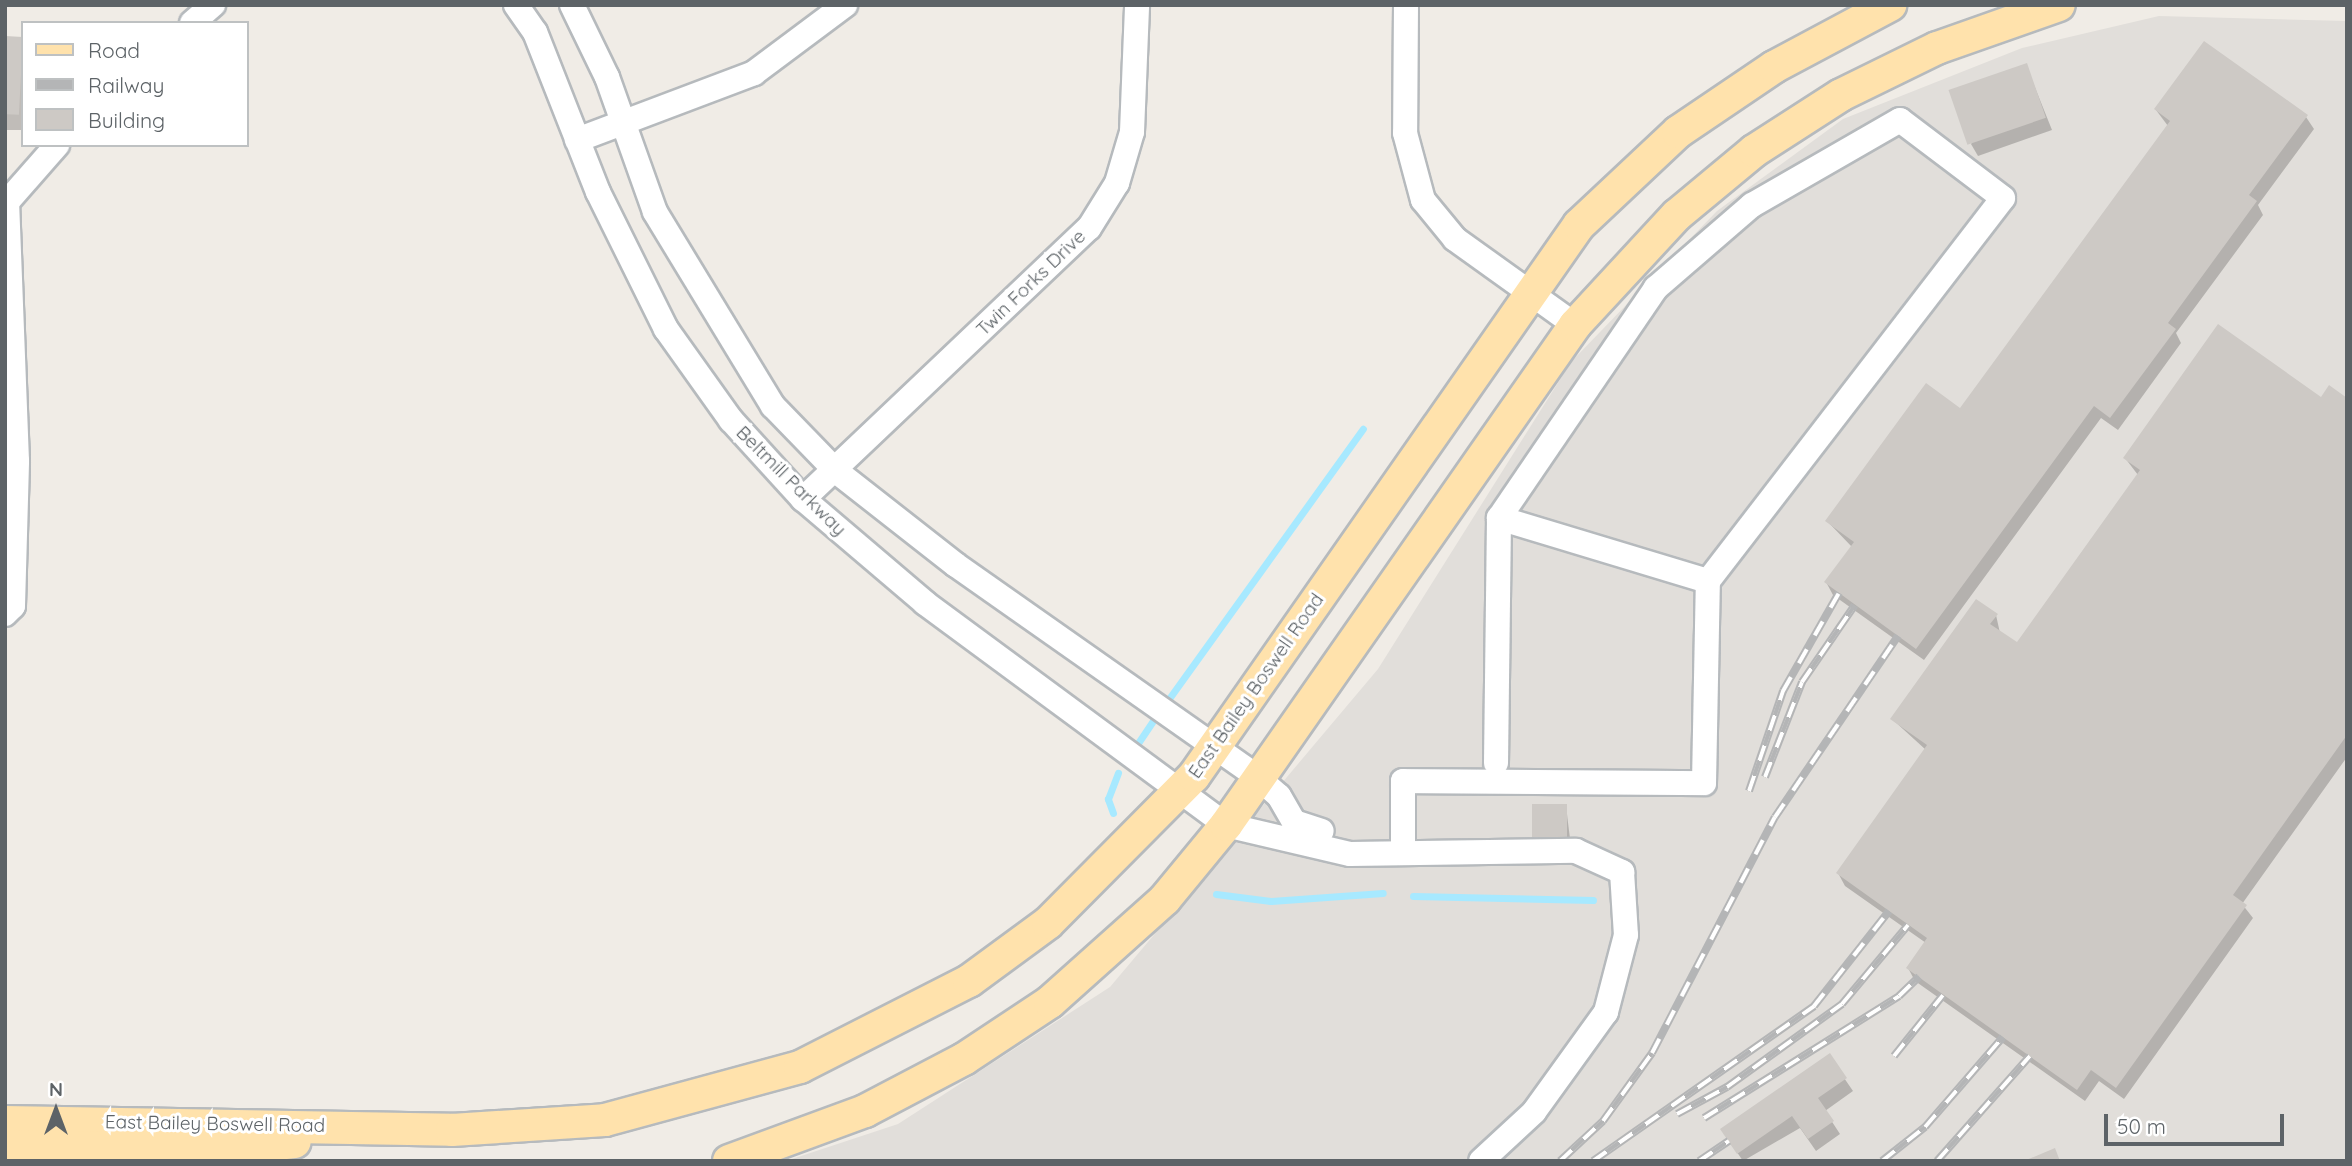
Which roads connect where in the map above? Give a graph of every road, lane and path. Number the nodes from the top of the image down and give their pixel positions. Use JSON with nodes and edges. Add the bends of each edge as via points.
{"nodes":[{"id":1,"x":213,"y":5,"type":"edge"},
{"id":2,"x":516,"y":5,"type":"edge"},
{"id":3,"x":572,"y":5,"type":"edge"},
{"id":4,"x":845,"y":5,"type":"edge"},
{"id":5,"x":1138,"y":5,"type":"edge"},
{"id":6,"x":1406,"y":5,"type":"edge"},
{"id":7,"x":1890,"y":5,"type":"edge"},
{"id":8,"x":2059,"y":5,"type":"edge"},
{"id":9,"x":194,"y":21,"type":"edge"},
{"id":10,"x":624,"y":124,"type":"junction"},
{"id":11,"x":577,"y":140,"type":"junction"},
{"id":12,"x":55,"y":147,"type":"edge"},
{"id":13,"x":6,"y":202,"type":"edge"},
{"id":14,"x":1532,"y":292,"type":"junction"},
{"id":15,"x":1575,"y":325,"type":"junction"},
{"id":16,"x":836,"y":471,"type":"junction"},
{"id":17,"x":803,"y":499,"type":"junction"},
{"id":18,"x":1499,"y":518,"type":"junction"},
{"id":19,"x":1708,"y":581,"type":"junction"},
{"id":20,"x":5,"y":614,"type":"edge"},
{"id":21,"x":1215,"y":748,"type":"junction"},
{"id":22,"x":1496,"y":763,"type":"dead end"},
{"id":23,"x":1256,"y":776,"type":"junction"},
{"id":24,"x":1177,"y":793,"type":"junction"},
{"id":25,"x":1226,"y":825,"type":"junction"},
{"id":26,"x":1403,"y":850,"type":"junction"},
{"id":27,"x":5,"y":1122,"type":"edge"},
{"id":28,"x":425,"y":1130,"type":"junction"},
{"id":29,"x":5,"y":1146,"type":"edge"},
{"id":30,"x":5,"y":1160,"type":"edge"},
{"id":31,"x":46,"y":1161,"type":"edge"},
{"id":32,"x":729,"y":1161,"type":"edge"},
{"id":33,"x":1481,"y":1161,"type":"edge"}],
"edges":[{"from":1,"to":9,"type":"street"},
{"from":2,"to":11,"type":"street","name":"Beltmill Parkway","via":[[535,32]]},
{"from":3,"to":10,"type":"street","name":"Beltmill Parkway"},
{"from":4,"to":10,"type":"street","via":[[754,73]]},
{"from":5,"to":16,"type":"street","name":"Twin Forks Drive","via":[[1132,132],[1117,183],[1089,228]]},
{"from":6,"to":14,"type":"street","via":[[1405,133],[1423,200],[1455,239]]},
{"from":7,"to":14,"type":"main road","name":"East Bailey Boswell Road","via":[[1774,66],[1678,132],[1579,225]]},
{"from":8,"to":15,"type":"main road","via":[[1937,48],[1796,123],[1677,215]]},
{"from":10,"to":11,"type":"street"},
{"from":10,"to":16,"type":"street","name":"Beltmill Parkway","via":[[656,212],[734,350],[773,406]]},
{"from":11,"to":17,"type":"street","name":"Beltmill Parkway","via":[[666,329],[731,420]]},
{"from":12,"to":13,"type":"street"},
{"from":13,"to":20,"type":"street","via":[[17,461],[13,606]]},
{"from":14,"to":15,"type":"street"},
{"from":14,"to":21,"type":"main road","name":"East Bailey Boswell Road"},
{"from":15,"to":23,"type":"main road"},
{"from":16,"to":17,"type":"street","name":"Twin Forks Drive"},
{"from":16,"to":21,"type":"street","name":"Beltmill Parkway","via":[[956,565]]},
{"from":17,"to":24,"type":"street","name":"Beltmill Parkway","via":[[925,603]]},
{"from":18,"to":19,"type":"street"},
{"from":18,"to":19,"type":"street","via":[[1656,288],[1752,205],[1900,120],[2003,198]]},
{"from":18,"to":22,"type":"street"},
{"from":19,"to":26,"type":"street","via":[[1704,783],[1403,781]]},
{"from":21,"to":23,"type":"street","name":"Beltmill Parkway"},
{"from":21,"to":24,"type":"main road","name":"East Bailey Boswell Road"},
{"from":23,"to":25,"type":"main road"},
{"from":23,"to":26,"type":"street","name":"Beltmill Parkway","via":[[1279,796],[1293,822],[1350,842]]},
{"from":24,"to":25,"type":"street","name":"Beltmill Parkway"},
{"from":24,"to":28,"type":"main road","name":"East Bailey Boswell Road","via":[[1048,923],[969,981],[844,1048],[761,1082],[616,1118],[532,1128]]},
{"from":25,"to":26,"type":"street","name":"Beltmill Parkway","via":[[1350,854]]},
{"from":25,"to":32,"type":"main road","via":[[1128,935],[1008,1031],[865,1111]]},
{"from":26,"to":33,"type":"street","via":[[1576,851],[1622,872],[1626,935],[1606,1013],[1534,1112]]},
{"from":27,"to":28,"type":"main road","name":"East Bailey Boswell Road"},
{"from":28,"to":29,"type":"main road","name":"East Bailey Boswell Road","via":[[229,1149]]},
{"from":30,"to":31,"type":"main road"}]}
